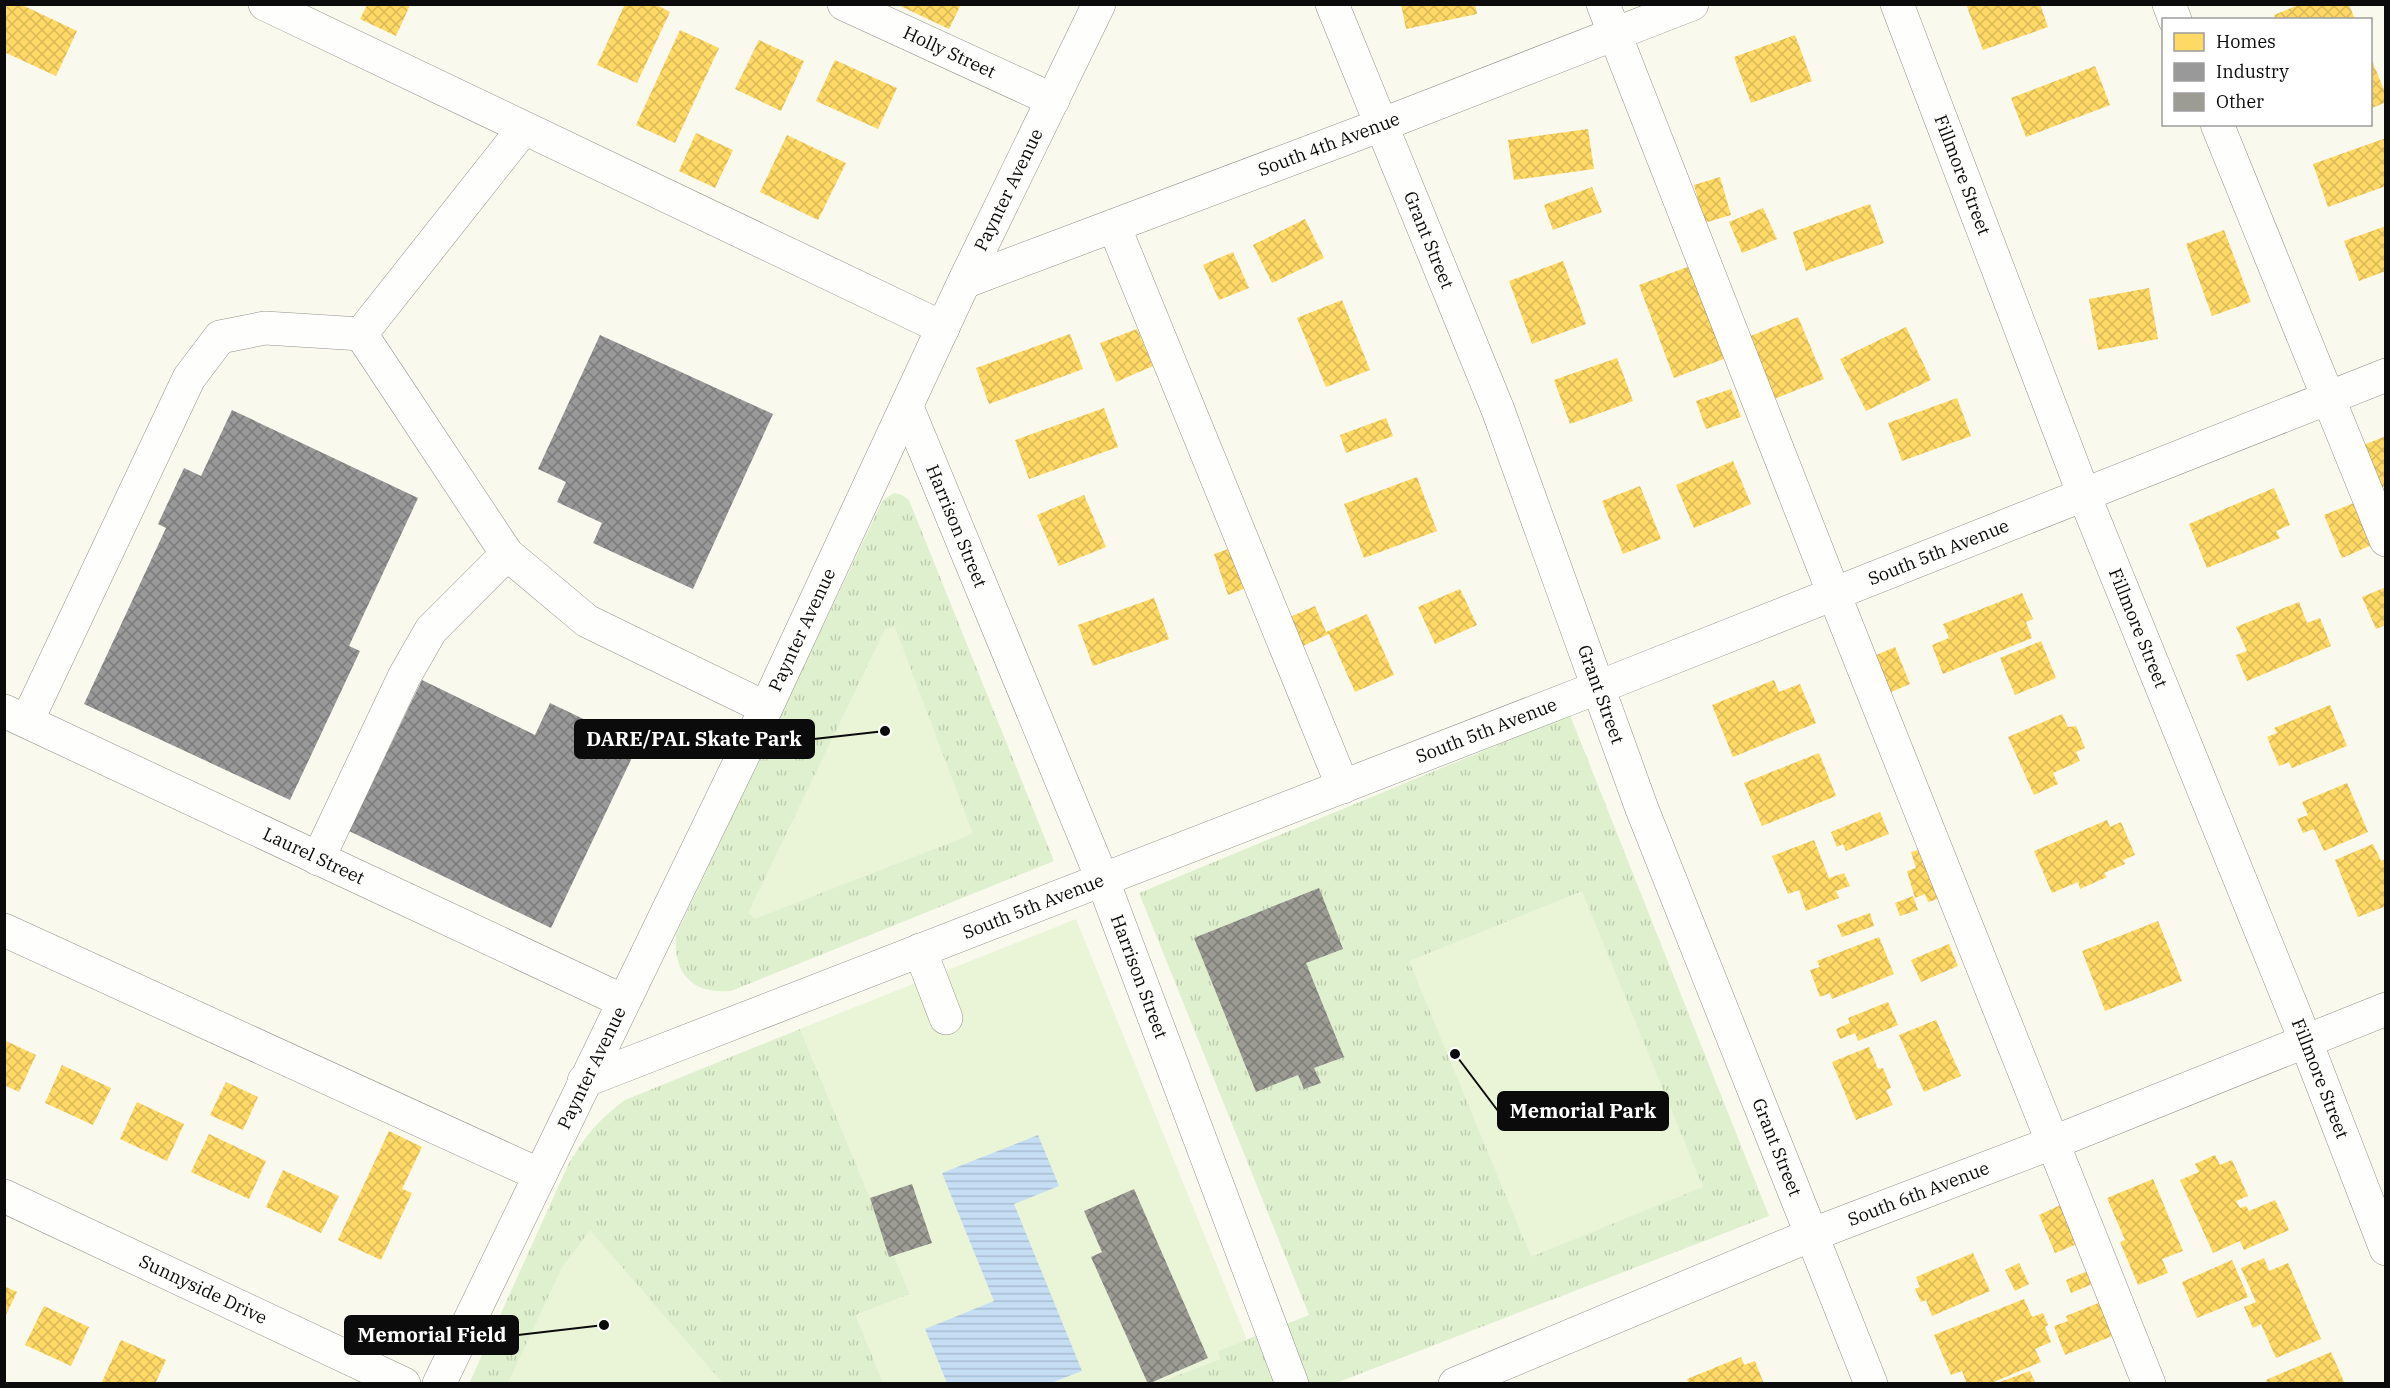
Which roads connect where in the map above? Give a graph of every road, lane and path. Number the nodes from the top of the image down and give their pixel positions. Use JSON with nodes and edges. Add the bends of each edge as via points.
{"nodes":[{"id":1,"x":266,"y":4,"type":"edge"},
{"id":2,"x":844,"y":4,"type":"edge"},
{"id":3,"x":1099,"y":4,"type":"edge"},
{"id":4,"x":1332,"y":4,"type":"edge"},
{"id":5,"x":1603,"y":4,"type":"edge"},
{"id":6,"x":1692,"y":4,"type":"edge"},
{"id":7,"x":1897,"y":4,"type":"edge"},
{"id":8,"x":1615,"y":34,"type":"junction"},
{"id":9,"x":1053,"y":100,"type":"junction"},
{"id":10,"x":1382,"y":125,"type":"junction"},
{"id":11,"x":2218,"y":126,"type":"edge"},
{"id":12,"x":524,"y":128,"type":"junction"},
{"id":13,"x":1114,"y":226,"type":"junction"},
{"id":14,"x":964,"y":282,"type":"junction"},
{"id":15,"x":943,"y":328,"type":"junction"},
{"id":16,"x":361,"y":334,"type":"junction"},
{"id":17,"x":2385,"y":375,"type":"edge"},
{"id":18,"x":2327,"y":398,"type":"junction"},
{"id":19,"x":907,"y":407,"type":"junction"},
{"id":20,"x":2084,"y":495,"type":"junction"},
{"id":21,"x":2385,"y":540,"type":"edge"},
{"id":22,"x":507,"y":554,"type":"junction"},
{"id":23,"x":1834,"y":594,"type":"junction"},
{"id":24,"x":1599,"y":687,"type":"junction"},
{"id":25,"x":766,"y":708,"type":"junction"},
{"id":26,"x":16,"y":716,"type":"edge"},
{"id":27,"x":1343,"y":787,"type":"junction"},
{"id":28,"x":318,"y":859,"type":"junction"},
{"id":29,"x":1103,"y":880,"type":"junction"},
{"id":30,"x":4,"y":930,"type":"edge"},
{"id":31,"x":920,"y":950,"type":"junction"},
{"id":32,"x":623,"y":1001,"type":"junction"},
{"id":33,"x":2385,"y":1009,"type":"edge"},
{"id":34,"x":946,"y":1018,"type":"dead end"},
{"id":35,"x":2306,"y":1042,"type":"junction"},
{"id":36,"x":584,"y":1081,"type":"junction"},
{"id":37,"x":2052,"y":1143,"type":"junction"},
{"id":38,"x":540,"y":1176,"type":"junction"},
{"id":39,"x":4,"y":1196,"type":"edge"},
{"id":40,"x":1811,"y":1235,"type":"junction"},
{"id":41,"x":2385,"y":1249,"type":"edge"},
{"id":42,"x":404,"y":1383,"type":"edge"},
{"id":43,"x":439,"y":1383,"type":"edge"},
{"id":44,"x":1292,"y":1383,"type":"edge"},
{"id":45,"x":1455,"y":1383,"type":"edge"},
{"id":46,"x":1871,"y":1383,"type":"edge"},
{"id":47,"x":2149,"y":1383,"type":"edge"}],
"edges":[{"from":1,"to":12,"type":"street"},
{"from":2,"to":9,"type":"street","name":"Holly Street"},
{"from":3,"to":9,"type":"street","name":"Paynter Avenue"},
{"from":4,"to":10,"type":"street","name":"Grant Street"},
{"from":5,"to":8,"type":"street"},
{"from":6,"to":8,"type":"street","name":"South 4th Avenue"},
{"from":7,"to":20,"type":"street","name":"Fillmore Street"},
{"from":8,"to":10,"type":"street","name":"South 4th Avenue"},
{"from":8,"to":23,"type":"street"},
{"from":9,"to":14,"type":"street","name":"Paynter Avenue"},
{"from":10,"to":13,"type":"street","name":"South 4th Avenue"},
{"from":10,"to":24,"type":"street","name":"Grant Street","via":[[1498,410]]},
{"from":11,"to":18,"type":"street"},
{"from":12,"to":15,"type":"street"},
{"from":12,"to":16,"type":"street"},
{"from":13,"to":14,"type":"street","name":"South 4th Avenue"},
{"from":13,"to":27,"type":"street"},
{"from":14,"to":15,"type":"street","name":"Paynter Avenue"},
{"from":15,"to":19,"type":"street","name":"Paynter Avenue"},
{"from":16,"to":22,"type":"street"},
{"from":16,"to":26,"type":"street","via":[[265,328],[220,337],[189,378]]},
{"from":17,"to":18,"type":"street","name":"South 5th Avenue"},
{"from":18,"to":20,"type":"street","name":"South 5th Avenue"},
{"from":18,"to":21,"type":"street"},
{"from":19,"to":25,"type":"street","name":"Paynter Avenue"},
{"from":19,"to":29,"type":"street","name":"Harrison Street"},
{"from":20,"to":23,"type":"street","name":"South 5th Avenue"},
{"from":20,"to":35,"type":"street","name":"Fillmore Street"},
{"from":22,"to":25,"type":"street","via":[[587,621]]},
{"from":22,"to":28,"type":"street","via":[[431,630],[404,677]]},
{"from":23,"to":24,"type":"street","name":"South 5th Avenue"},
{"from":23,"to":37,"type":"street"},
{"from":24,"to":27,"type":"street","name":"South 5th Avenue"},
{"from":24,"to":40,"type":"street","name":"Grant Street","via":[[1642,809]]},
{"from":25,"to":32,"type":"street","name":"Paynter Avenue"},
{"from":26,"to":28,"type":"street","name":"Laurel Street"},
{"from":27,"to":29,"type":"street","name":"South 5th Avenue"},
{"from":28,"to":32,"type":"street","name":"Laurel Street"},
{"from":29,"to":31,"type":"street","name":"South 5th Avenue"},
{"from":29,"to":44,"type":"street","name":"Harrison Street"},
{"from":30,"to":38,"type":"street"},
{"from":31,"to":34,"type":"street"},
{"from":31,"to":36,"type":"street","name":"South 5th Avenue"},
{"from":32,"to":36,"type":"street","name":"Paynter Avenue"},
{"from":33,"to":35,"type":"street","name":"South 6th Avenue"},
{"from":35,"to":37,"type":"street","name":"South 6th Avenue"},
{"from":35,"to":41,"type":"street","name":"Fillmore Street"},
{"from":36,"to":38,"type":"street","name":"Paynter Avenue"},
{"from":37,"to":40,"type":"street","name":"South 6th Avenue"},
{"from":37,"to":47,"type":"street"},
{"from":38,"to":43,"type":"street","name":"Paynter Avenue"},
{"from":39,"to":42,"type":"street","name":"Sunnyside Drive"},
{"from":40,"to":45,"type":"street","name":"South 6th Avenue"},
{"from":40,"to":46,"type":"street","name":"Grant Street"}]}
